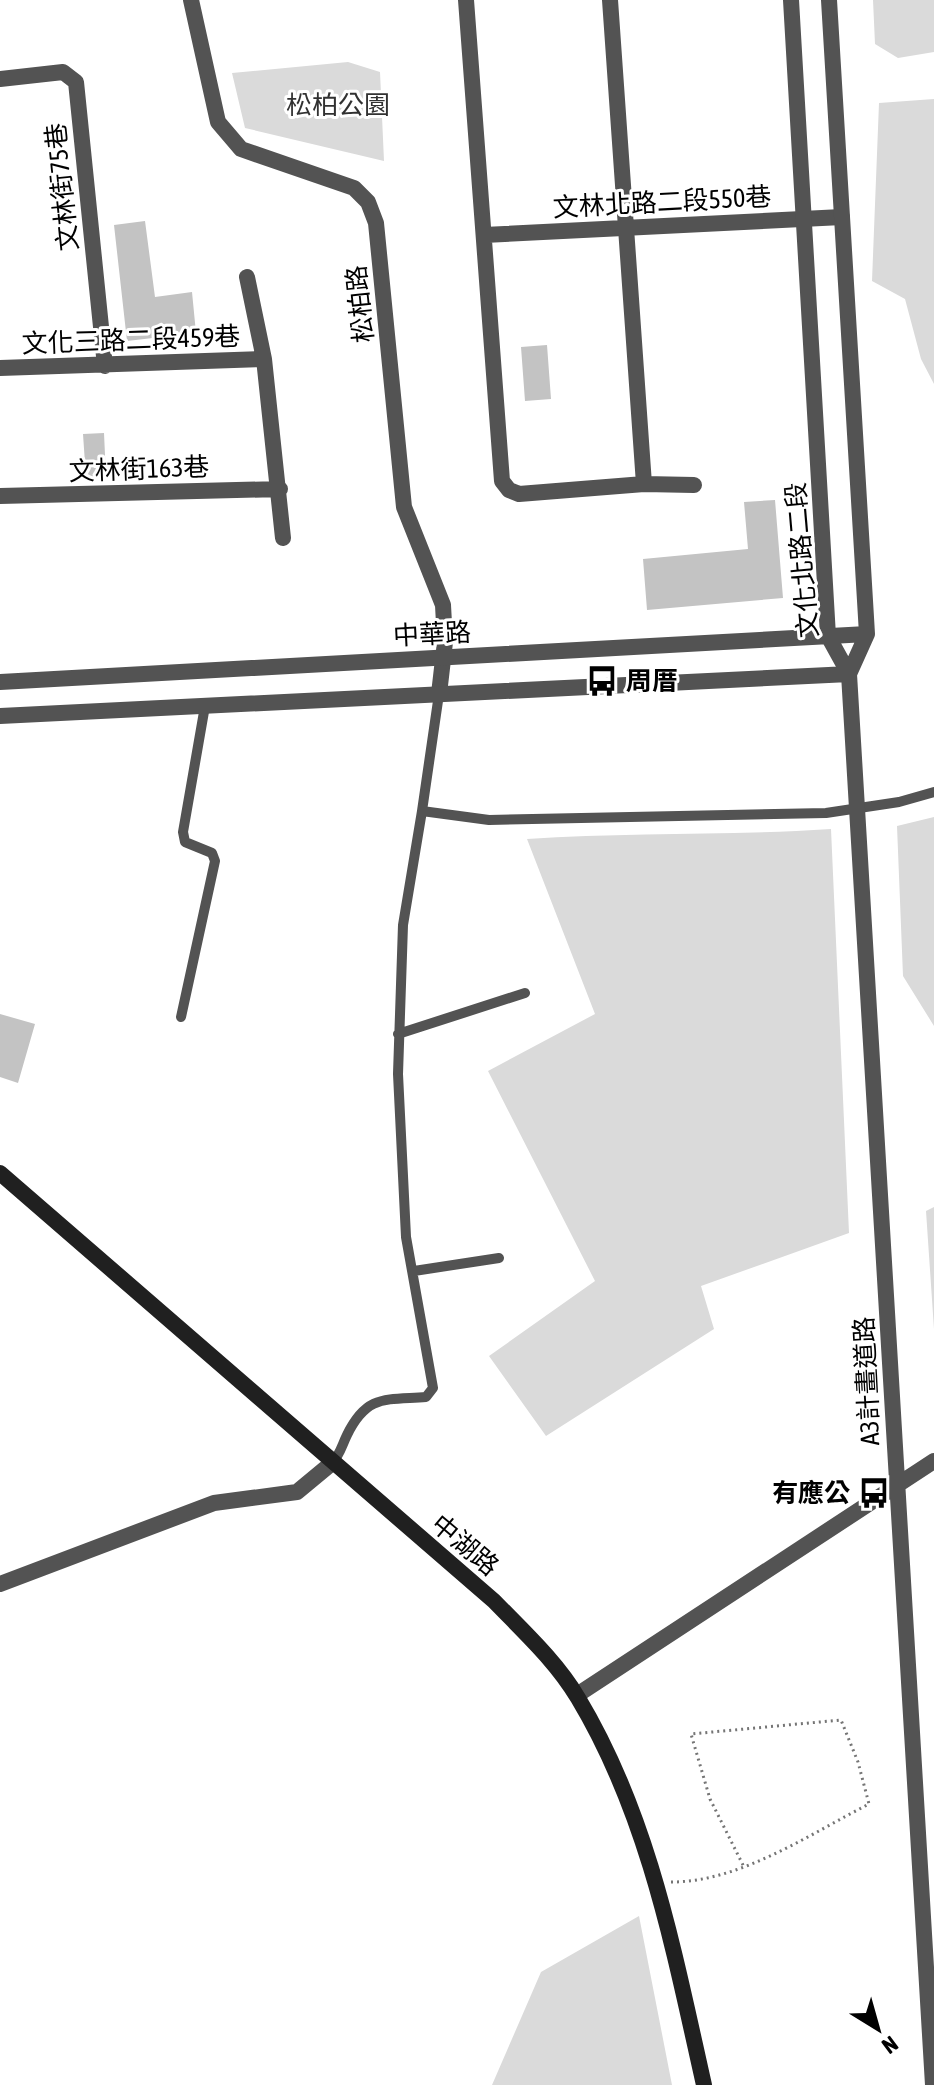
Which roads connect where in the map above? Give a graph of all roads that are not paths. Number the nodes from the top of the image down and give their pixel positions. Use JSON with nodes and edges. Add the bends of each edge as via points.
{"nodes":[{"id":1,"x":191,"y":0,"type":"edge"},
{"id":2,"x":466,"y":0,"type":"edge"},
{"id":3,"x":610,"y":0,"type":"edge"},
{"id":4,"x":791,"y":0,"type":"edge"},
{"id":5,"x":829,"y":0,"type":"edge"},
{"id":6,"x":0,"y":79,"type":"edge"},
{"id":7,"x":842,"y":217,"type":"junction"},
{"id":8,"x":804,"y":219,"type":"junction"},
{"id":9,"x":627,"y":227,"type":"junction"},
{"id":10,"x":484,"y":235,"type":"junction"},
{"id":11,"x":247,"y":277,"type":"dead end"},
{"id":12,"x":264,"y":359,"type":"junction"},
{"id":13,"x":105,"y":366,"type":"junction"},
{"id":14,"x":0,"y":368,"type":"edge"},
{"id":15,"x":644,"y":484,"type":"junction"},
{"id":16,"x":694,"y":485,"type":"dead end"},
{"id":17,"x":280,"y":489,"type":"junction"},
{"id":18,"x":0,"y":496,"type":"edge"},
{"id":19,"x":283,"y":538,"type":"dead end"},
{"id":20,"x":867,"y":634,"type":"junction"},
{"id":21,"x":828,"y":636,"type":"junction"},
{"id":22,"x":441,"y":658,"type":"junction"},
{"id":23,"x":849,"y":674,"type":"junction"},
{"id":24,"x":0,"y":682,"type":"edge"},
{"id":25,"x":439,"y":694,"type":"junction"},
{"id":26,"x":205,"y":706,"type":"junction"},
{"id":27,"x":0,"y":716,"type":"edge"},
{"id":28,"x":934,"y":792,"type":"edge"},
{"id":29,"x":857,"y":808,"type":"junction"},
{"id":30,"x":422,"y":811,"type":"junction"},
{"id":31,"x":525,"y":993,"type":"dead end"},
{"id":32,"x":181,"y":1017,"type":"dead end"},
{"id":33,"x":398,"y":1034,"type":"junction"},
{"id":34,"x":0,"y":1173,"type":"edge"},
{"id":35,"x":499,"y":1258,"type":"dead end"},
{"id":36,"x":414,"y":1271,"type":"junction"},
{"id":37,"x":934,"y":1461,"type":"edge"},
{"id":38,"x":332,"y":1463,"type":"junction"},
{"id":39,"x":897,"y":1485,"type":"junction"},
{"id":40,"x":0,"y":1584,"type":"edge"},
{"id":41,"x":577,"y":1695,"type":"junction"},
{"id":42,"x":704,"y":2085,"type":"edge"},
{"id":43,"x":933,"y":2085,"type":"edge"}],
"edges":[{"from":1,"to":22,"type":"street","name":"松柏路","via":[[218,122],[228,137],[241,149],[354,188],[368,202],[376,223],[404,507],[443,605]]},
{"from":2,"to":10,"type":"street"},
{"from":3,"to":9,"type":"street"},
{"from":4,"to":8,"type":"street","name":"文化北路二段"},
{"from":5,"to":7,"type":"street","name":"文化北路二段"},
{"from":6,"to":13,"type":"street","name":"文林街75巷","via":[[63,72],[76,82]]},
{"from":7,"to":8,"type":"street","name":"文林北路二段550巷"},
{"from":7,"to":20,"type":"street","name":"文化北路二段"},
{"from":8,"to":9,"type":"street","name":"文林北路二段550巷"},
{"from":8,"to":21,"type":"street","name":"文化北路二段"},
{"from":9,"to":10,"type":"street","name":"文林北路二段550巷"},
{"from":9,"to":15,"type":"street"},
{"from":10,"to":15,"type":"street","via":[[502,481],[519,494]]},
{"from":11,"to":12,"type":"street"},
{"from":12,"to":13,"type":"street","name":"文化三路二段459巷"},
{"from":12,"to":17,"type":"street"},
{"from":13,"to":14,"type":"street","name":"文化三路二段459巷"},
{"from":15,"to":16,"type":"street"},
{"from":17,"to":18,"type":"street","name":"文林街163巷"},
{"from":17,"to":19,"type":"street"},
{"from":20,"to":21,"type":"street","name":"中華路"},
{"from":20,"to":23,"type":"street","name":"文化北路二段"},
{"from":21,"to":22,"type":"street","name":"中華路"},
{"from":21,"to":23,"type":"street","name":"文化北路二段"},
{"from":22,"to":24,"type":"street","name":"中華路"},
{"from":22,"to":25,"type":"street","name":"松柏路"},
{"from":23,"to":25,"type":"street"},
{"from":23,"to":29,"type":"street","name":"A3計畫道路"},
{"from":25,"to":26,"type":"street"},
{"from":25,"to":30,"type":"lane"},
{"from":26,"to":27,"type":"street"},
{"from":26,"to":32,"type":"lane","via":[[183,832],[185,842],[212,853],[215,861]]},
{"from":28,"to":29,"type":"lane"},
{"from":29,"to":30,"type":"lane","via":[[489,820]]},
{"from":29,"to":39,"type":"street","name":"A3計畫道路"},
{"from":30,"to":33,"type":"lane","via":[[403,925]]},
{"from":31,"to":33,"type":"lane"},
{"from":33,"to":36,"type":"lane","via":[[406,1237]]},
{"from":34,"to":38,"type":"main road","name":"中湖路"},
{"from":35,"to":36,"type":"lane"},
{"from":36,"to":38,"type":"lane","via":[[433,1388],[426,1397],[390,1397],[370,1405]]},
{"from":37,"to":39,"type":"street"},
{"from":38,"to":40,"type":"street","via":[[297,1492],[214,1503]]},
{"from":38,"to":41,"type":"main road","name":"中湖路","via":[[494,1601]]},
{"from":39,"to":41,"type":"street"},
{"from":39,"to":43,"type":"street","name":"A3計畫道路"},
{"from":41,"to":42,"type":"main road","name":"中湖路","via":[[627,1792],[655,1882]]}]}
